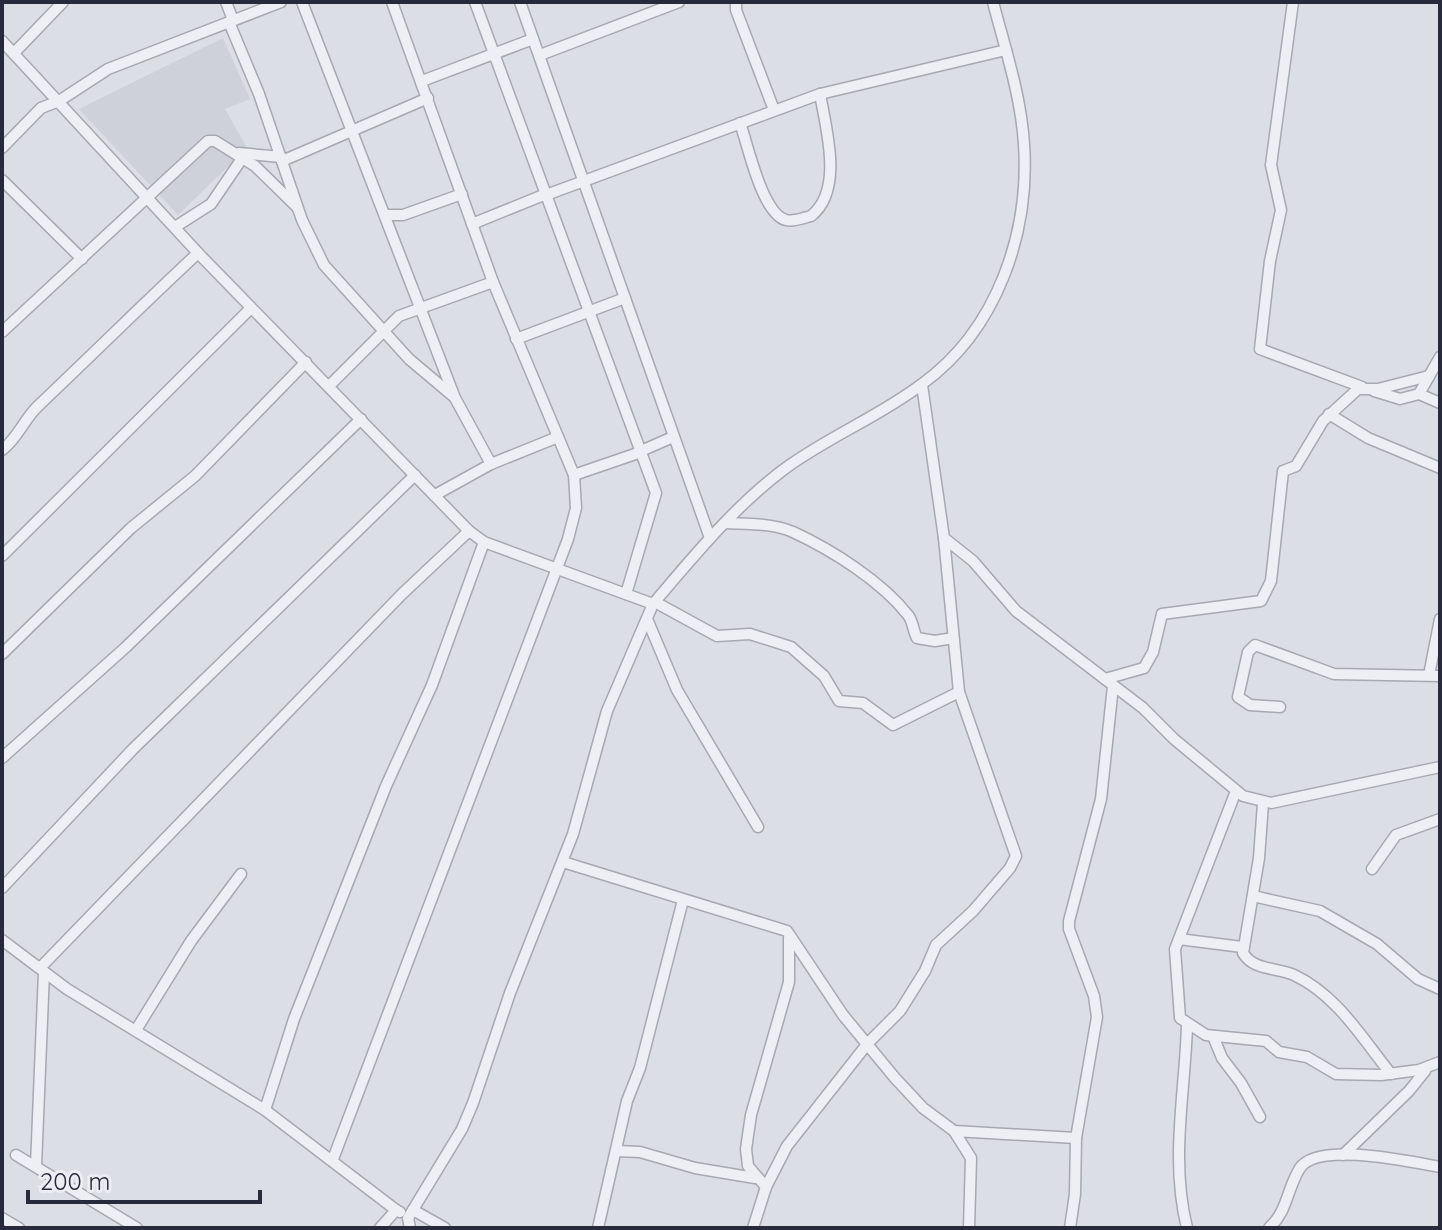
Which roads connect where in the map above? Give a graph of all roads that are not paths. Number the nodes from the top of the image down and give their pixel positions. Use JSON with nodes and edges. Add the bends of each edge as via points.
{"nodes":[{"id":1,"x":63,"y":2,"type":"edge"},
{"id":2,"x":226,"y":2,"type":"edge"},
{"id":3,"x":281,"y":2,"type":"edge"},
{"id":4,"x":302,"y":2,"type":"edge"},
{"id":5,"x":392,"y":2,"type":"edge"},
{"id":6,"x":475,"y":2,"type":"edge"},
{"id":7,"x":520,"y":2,"type":"edge"},
{"id":8,"x":679,"y":2,"type":"edge"},
{"id":9,"x":993,"y":2,"type":"edge"},
{"id":10,"x":1293,"y":2,"type":"edge"},
{"id":11,"x":733,"y":5,"type":"edge"},
{"id":12,"x":231,"y":21,"type":"junction"},
{"id":13,"x":533,"y":39,"type":"junction"},
{"id":14,"x":2,"y":41,"type":"edge"},
{"id":15,"x":1006,"y":50,"type":"junction"},
{"id":16,"x":14,"y":53,"type":"junction"},
{"id":17,"x":493,"y":55,"type":"junction"},
{"id":18,"x":540,"y":55,"type":"junction"},
{"id":19,"x":422,"y":81,"type":"junction"},
{"id":20,"x":820,"y":94,"type":"junction"},
{"id":21,"x":428,"y":98,"type":"junction"},
{"id":22,"x":59,"y":101,"type":"junction"},
{"id":23,"x":774,"y":110,"type":"junction"},
{"id":24,"x":740,"y":123,"type":"junction"},
{"id":25,"x":352,"y":133,"type":"junction"},
{"id":26,"x":2,"y":148,"type":"edge"},
{"id":27,"x":239,"y":155,"type":"junction"},
{"id":28,"x":282,"y":159,"type":"junction"},
{"id":29,"x":2,"y":180,"type":"edge"},
{"id":30,"x":584,"y":182,"type":"junction"},
{"id":31,"x":462,"y":194,"type":"junction"},
{"id":32,"x":546,"y":195,"type":"junction"},
{"id":33,"x":146,"y":196,"type":"junction"},
{"id":34,"x":298,"y":208,"type":"junction"},
{"id":35,"x":385,"y":215,"type":"junction"},
{"id":36,"x":472,"y":224,"type":"junction"},
{"id":37,"x":175,"y":227,"type":"junction"},
{"id":38,"x":198,"y":253,"type":"junction"},
{"id":39,"x":82,"y":259,"type":"junction"},
{"id":40,"x":493,"y":282,"type":"junction"},
{"id":41,"x":625,"y":298,"type":"junction"},
{"id":42,"x":251,"y":308,"type":"junction"},
{"id":43,"x":421,"y":310,"type":"junction"},
{"id":44,"x":589,"y":310,"type":"junction"},
{"id":45,"x":384,"y":330,"type":"junction"},
{"id":46,"x":2,"y":332,"type":"edge"},
{"id":47,"x":516,"y":339,"type":"junction"},
{"id":48,"x":1440,"y":357,"type":"edge"},
{"id":49,"x":306,"y":362,"type":"junction"},
{"id":50,"x":1429,"y":376,"type":"junction"},
{"id":51,"x":330,"y":385,"type":"junction"},
{"id":52,"x":922,"y":385,"type":"junction"},
{"id":53,"x":1366,"y":388,"type":"junction"},
{"id":54,"x":1419,"y":394,"type":"junction"},
{"id":55,"x":455,"y":398,"type":"junction"},
{"id":56,"x":1440,"y":403,"type":"edge"},
{"id":57,"x":1329,"y":414,"type":"junction"},
{"id":58,"x":361,"y":419,"type":"junction"},
{"id":59,"x":558,"y":437,"type":"junction"},
{"id":60,"x":673,"y":437,"type":"junction"},
{"id":61,"x":2,"y":450,"type":"edge"},
{"id":62,"x":641,"y":452,"type":"junction"},
{"id":63,"x":491,"y":464,"type":"junction"},
{"id":64,"x":1440,"y":468,"type":"edge"},
{"id":65,"x":415,"y":475,"type":"junction"},
{"id":66,"x":574,"y":475,"type":"junction"},
{"id":67,"x":435,"y":495,"type":"junction"},
{"id":68,"x":726,"y":523,"type":"junction"},
{"id":69,"x":469,"y":531,"type":"junction"},
{"id":70,"x":710,"y":538,"type":"junction"},
{"id":71,"x":944,"y":538,"type":"junction"},
{"id":72,"x":484,"y":542,"type":"junction"},
{"id":73,"x":2,"y":556,"type":"edge"},
{"id":74,"x":555,"y":569,"type":"junction"},
{"id":75,"x":626,"y":594,"type":"junction"},
{"id":76,"x":654,"y":603,"type":"junction"},
{"id":77,"x":647,"y":619,"type":"junction"},
{"id":78,"x":1440,"y":619,"type":"edge"},
{"id":79,"x":953,"y":638,"type":"junction"},
{"id":80,"x":2,"y":654,"type":"edge"},
{"id":81,"x":1434,"y":675,"type":"edge"},
{"id":82,"x":1109,"y":682,"type":"junction"},
{"id":83,"x":959,"y":692,"type":"junction"},
{"id":84,"x":1280,"y":707,"type":"dead end"},
{"id":85,"x":2,"y":758,"type":"edge"},
{"id":86,"x":1440,"y":767,"type":"edge"},
{"id":87,"x":1236,"y":791,"type":"junction"},
{"id":88,"x":1263,"y":803,"type":"junction"},
{"id":89,"x":1440,"y":819,"type":"edge"},
{"id":90,"x":758,"y":827,"type":"dead end"},
{"id":91,"x":563,"y":862,"type":"junction"},
{"id":92,"x":1372,"y":869,"type":"dead end"},
{"id":93,"x":241,"y":874,"type":"dead end"},
{"id":94,"x":2,"y":888,"type":"edge"},
{"id":95,"x":1253,"y":896,"type":"junction"},
{"id":96,"x":683,"y":900,"type":"junction"},
{"id":97,"x":787,"y":931,"type":"junction"},
{"id":98,"x":1179,"y":939,"type":"junction"},
{"id":99,"x":2,"y":940,"type":"edge"},
{"id":100,"x":1242,"y":947,"type":"junction"},
{"id":101,"x":42,"y":970,"type":"junction"},
{"id":102,"x":1440,"y":989,"type":"edge"},
{"id":103,"x":1187,"y":1025,"type":"junction"},
{"id":104,"x":136,"y":1030,"type":"junction"},
{"id":105,"x":1213,"y":1036,"type":"junction"},
{"id":106,"x":868,"y":1043,"type":"junction"},
{"id":107,"x":1440,"y":1062,"type":"edge"},
{"id":108,"x":1427,"y":1069,"type":"junction"},
{"id":109,"x":1391,"y":1074,"type":"junction"},
{"id":110,"x":269,"y":1089,"type":"junction"},
{"id":111,"x":247,"y":1099,"type":"junction"},
{"id":112,"x":265,"y":1110,"type":"junction"},
{"id":113,"x":1260,"y":1117,"type":"dead end"},
{"id":114,"x":954,"y":1131,"type":"junction"},
{"id":115,"x":1076,"y":1138,"type":"junction"},
{"id":116,"x":617,"y":1151,"type":"junction"},
{"id":117,"x":16,"y":1155,"type":"dead end"},
{"id":118,"x":1343,"y":1155,"type":"junction"},
{"id":119,"x":333,"y":1159,"type":"junction"},
{"id":120,"x":36,"y":1166,"type":"junction"},
{"id":121,"x":1440,"y":1167,"type":"edge"},
{"id":122,"x":755,"y":1178,"type":"junction"},
{"id":123,"x":766,"y":1187,"type":"junction"},
{"id":124,"x":396,"y":1210,"type":"junction"},
{"id":125,"x":2,"y":1218,"type":"edge"},
{"id":126,"x":411,"y":1218,"type":"edge"},
{"id":127,"x":19,"y":1228,"type":"edge"},
{"id":128,"x":137,"y":1228,"type":"edge"},
{"id":129,"x":380,"y":1228,"type":"edge"},
{"id":130,"x":445,"y":1228,"type":"edge"},
{"id":131,"x":598,"y":1228,"type":"edge"},
{"id":132,"x":753,"y":1228,"type":"edge"},
{"id":133,"x":969,"y":1228,"type":"edge"},
{"id":134,"x":1070,"y":1228,"type":"edge"},
{"id":135,"x":1187,"y":1228,"type":"edge"},
{"id":136,"x":1269,"y":1228,"type":"edge"}],
"edges":[{"from":1,"to":16,"type":"street"},
{"from":2,"to":12,"type":"street"},
{"from":3,"to":12,"type":"street"},
{"from":4,"to":25,"type":"street"},
{"from":5,"to":19,"type":"street"},
{"from":6,"to":17,"type":"street"},
{"from":7,"to":13,"type":"street"},
{"from":8,"to":18,"type":"street"},
{"from":9,"to":15,"type":"street"},
{"from":10,"to":53,"type":"street","via":[[1271,165],[1281,210],[1260,349]]},
{"from":11,"to":23,"type":"street"},
{"from":12,"to":22,"type":"street","via":[[132,58]]},
{"from":12,"to":28,"type":"street"},
{"from":13,"to":17,"type":"street"},
{"from":13,"to":18,"type":"street"},
{"from":14,"to":16,"type":"street"},
{"from":15,"to":20,"type":"street"},
{"from":15,"to":52,"type":"street","via":[[1024,143],[1015,242],[986,314],[960,349]]},
{"from":16,"to":22,"type":"street"},
{"from":17,"to":19,"type":"street"},
{"from":17,"to":32,"type":"street"},
{"from":18,"to":30,"type":"street"},
{"from":19,"to":21,"type":"street"},
{"from":20,"to":23,"type":"street"},
{"from":20,"to":24,"type":"street","via":[[829,166],[826,197],[811,216],[787,220],[776,215],[760,186]]},
{"from":21,"to":25,"type":"street"},
{"from":21,"to":31,"type":"street"},
{"from":22,"to":26,"type":"street","via":[[41,108]]},
{"from":22,"to":33,"type":"street"},
{"from":23,"to":24,"type":"street"},
{"from":24,"to":30,"type":"street"},
{"from":25,"to":28,"type":"street"},
{"from":25,"to":35,"type":"street"},
{"from":27,"to":28,"type":"street"},
{"from":27,"to":33,"type":"street","via":[[208,141]]},
{"from":27,"to":34,"type":"street"},
{"from":27,"to":37,"type":"street","via":[[211,204]]},
{"from":28,"to":34,"type":"street"},
{"from":29,"to":39,"type":"street"},
{"from":30,"to":32,"type":"street"},
{"from":30,"to":41,"type":"street"},
{"from":31,"to":35,"type":"street","via":[[403,215]]},
{"from":31,"to":36,"type":"street"},
{"from":32,"to":36,"type":"street"},
{"from":32,"to":44,"type":"street"},
{"from":33,"to":37,"type":"street"},
{"from":33,"to":39,"type":"street"},
{"from":34,"to":45,"type":"street","via":[[333,278]]},
{"from":35,"to":43,"type":"street"},
{"from":36,"to":40,"type":"street"},
{"from":37,"to":38,"type":"street"},
{"from":38,"to":42,"type":"street"},
{"from":38,"to":61,"type":"street","via":[[34,409]]},
{"from":39,"to":46,"type":"street"},
{"from":40,"to":43,"type":"street"},
{"from":40,"to":47,"type":"street"},
{"from":41,"to":44,"type":"street"},
{"from":41,"to":60,"type":"street"},
{"from":42,"to":49,"type":"street"},
{"from":42,"to":73,"type":"street"},
{"from":43,"to":45,"type":"street","via":[[399,316]]},
{"from":43,"to":55,"type":"street"},
{"from":44,"to":47,"type":"street"},
{"from":44,"to":62,"type":"street"},
{"from":45,"to":51,"type":"street"},
{"from":45,"to":55,"type":"street","via":[[421,371]]},
{"from":47,"to":59,"type":"street"},
{"from":48,"to":50,"type":"street"},
{"from":49,"to":51,"type":"street"},
{"from":49,"to":80,"type":"street","via":[[195,476],[131,528]]},
{"from":50,"to":53,"type":"street"},
{"from":50,"to":54,"type":"street"},
{"from":51,"to":58,"type":"street"},
{"from":52,"to":68,"type":"street","via":[[782,471]]},
{"from":52,"to":71,"type":"street"},
{"from":53,"to":54,"type":"street","via":[[1400,399]]},
{"from":53,"to":57,"type":"street"},
{"from":54,"to":56,"type":"street"},
{"from":55,"to":63,"type":"street"},
{"from":57,"to":64,"type":"street","via":[[1368,438]]},
{"from":57,"to":82,"type":"street","via":[[1299,463],[1282,473],[1265,596],[1256,603],[1162,614],[1144,668]]},
{"from":58,"to":65,"type":"street"},
{"from":58,"to":85,"type":"street","via":[[126,647]]},
{"from":59,"to":63,"type":"street"},
{"from":59,"to":66,"type":"street"},
{"from":60,"to":62,"type":"street"},
{"from":60,"to":70,"type":"street"},
{"from":62,"to":66,"type":"street"},
{"from":62,"to":75,"type":"street","via":[[655,501]]},
{"from":63,"to":67,"type":"street"},
{"from":65,"to":67,"type":"street"},
{"from":65,"to":94,"type":"street","via":[[133,749]]},
{"from":66,"to":74,"type":"street","via":[[576,508]]},
{"from":67,"to":69,"type":"street"},
{"from":68,"to":70,"type":"street"},
{"from":68,"to":79,"type":"street","via":[[786,530],[849,561],[908,615],[917,638]]},
{"from":69,"to":72,"type":"street"},
{"from":69,"to":101,"type":"street","via":[[402,594]]},
{"from":70,"to":76,"type":"street"},
{"from":71,"to":79,"type":"street"},
{"from":71,"to":82,"type":"street","via":[[973,561],[1016,611]]},
{"from":72,"to":74,"type":"street"},
{"from":72,"to":110,"type":"street"},
{"from":74,"to":75,"type":"street"},
{"from":74,"to":119,"type":"street"},
{"from":75,"to":76,"type":"street"},
{"from":76,"to":77,"type":"street"},
{"from":76,"to":83,"type":"street","via":[[717,636],[750,634],[791,647],[824,676],[839,701],[863,703],[893,725]]},
{"from":77,"to":90,"type":"street","via":[[677,690]]},
{"from":77,"to":91,"type":"street","via":[[607,711]]},
{"from":78,"to":81,"type":"street"},
{"from":79,"to":83,"type":"street"},
{"from":81,"to":84,"type":"street","via":[[1334,674],[1255,645],[1248,652],[1238,697],[1250,705]]},
{"from":82,"to":87,"type":"street"},
{"from":82,"to":115,"type":"street","via":[[1101,799],[1069,929],[1097,1017]]},
{"from":83,"to":106,"type":"street","via":[[1016,856],[973,911],[936,945],[900,1011]]},
{"from":86,"to":88,"type":"street"},
{"from":87,"to":88,"type":"street"},
{"from":87,"to":98,"type":"street"},
{"from":88,"to":95,"type":"street"},
{"from":89,"to":92,"type":"street","via":[[1396,835]]},
{"from":91,"to":96,"type":"street"},
{"from":91,"to":126,"type":"street","via":[[462,1129]]},
{"from":93,"to":104,"type":"street","via":[[191,941]]},
{"from":95,"to":100,"type":"street"},
{"from":95,"to":102,"type":"street","via":[[1320,911]]},
{"from":96,"to":97,"type":"street"},
{"from":96,"to":116,"type":"street"},
{"from":97,"to":106,"type":"street"},
{"from":97,"to":122,"type":"street","via":[[789,982],[746,1149]]},
{"from":98,"to":100,"type":"street"},
{"from":98,"to":103,"type":"street","via":[[1174,953],[1178,1010]]},
{"from":99,"to":101,"type":"street"},
{"from":100,"to":109,"type":"street","via":[[1253,963],[1295,975],[1329,997]]},
{"from":101,"to":104,"type":"street"},
{"from":101,"to":120,"type":"street"},
{"from":103,"to":105,"type":"street"},
{"from":103,"to":135,"type":"street","via":[[1177,1153]]},
{"from":104,"to":111,"type":"street"},
{"from":105,"to":109,"type":"street","via":[[1266,1041],[1279,1052],[1307,1057],[1336,1074]]},
{"from":105,"to":113,"type":"street"},
{"from":106,"to":114,"type":"street","via":[[923,1108]]},
{"from":106,"to":123,"type":"street","via":[[787,1146]]},
{"from":107,"to":108,"type":"street"},
{"from":108,"to":109,"type":"street"},
{"from":108,"to":118,"type":"street"},
{"from":110,"to":111,"type":"street"},
{"from":110,"to":112,"type":"street"},
{"from":111,"to":112,"type":"street"},
{"from":112,"to":119,"type":"street"},
{"from":114,"to":115,"type":"street"},
{"from":114,"to":133,"type":"street","via":[[971,1158]]},
{"from":115,"to":134,"type":"street"},
{"from":116,"to":122,"type":"street"},
{"from":116,"to":131,"type":"street"},
{"from":117,"to":120,"type":"street"},
{"from":118,"to":121,"type":"street"},
{"from":118,"to":136,"type":"street","via":[[1308,1159],[1283,1212]]},
{"from":119,"to":124,"type":"street"},
{"from":120,"to":128,"type":"street"},
{"from":122,"to":123,"type":"street"},
{"from":123,"to":132,"type":"street"},
{"from":124,"to":126,"type":"street"},
{"from":124,"to":129,"type":"street"},
{"from":125,"to":127,"type":"street"},
{"from":126,"to":130,"type":"street"}]}
